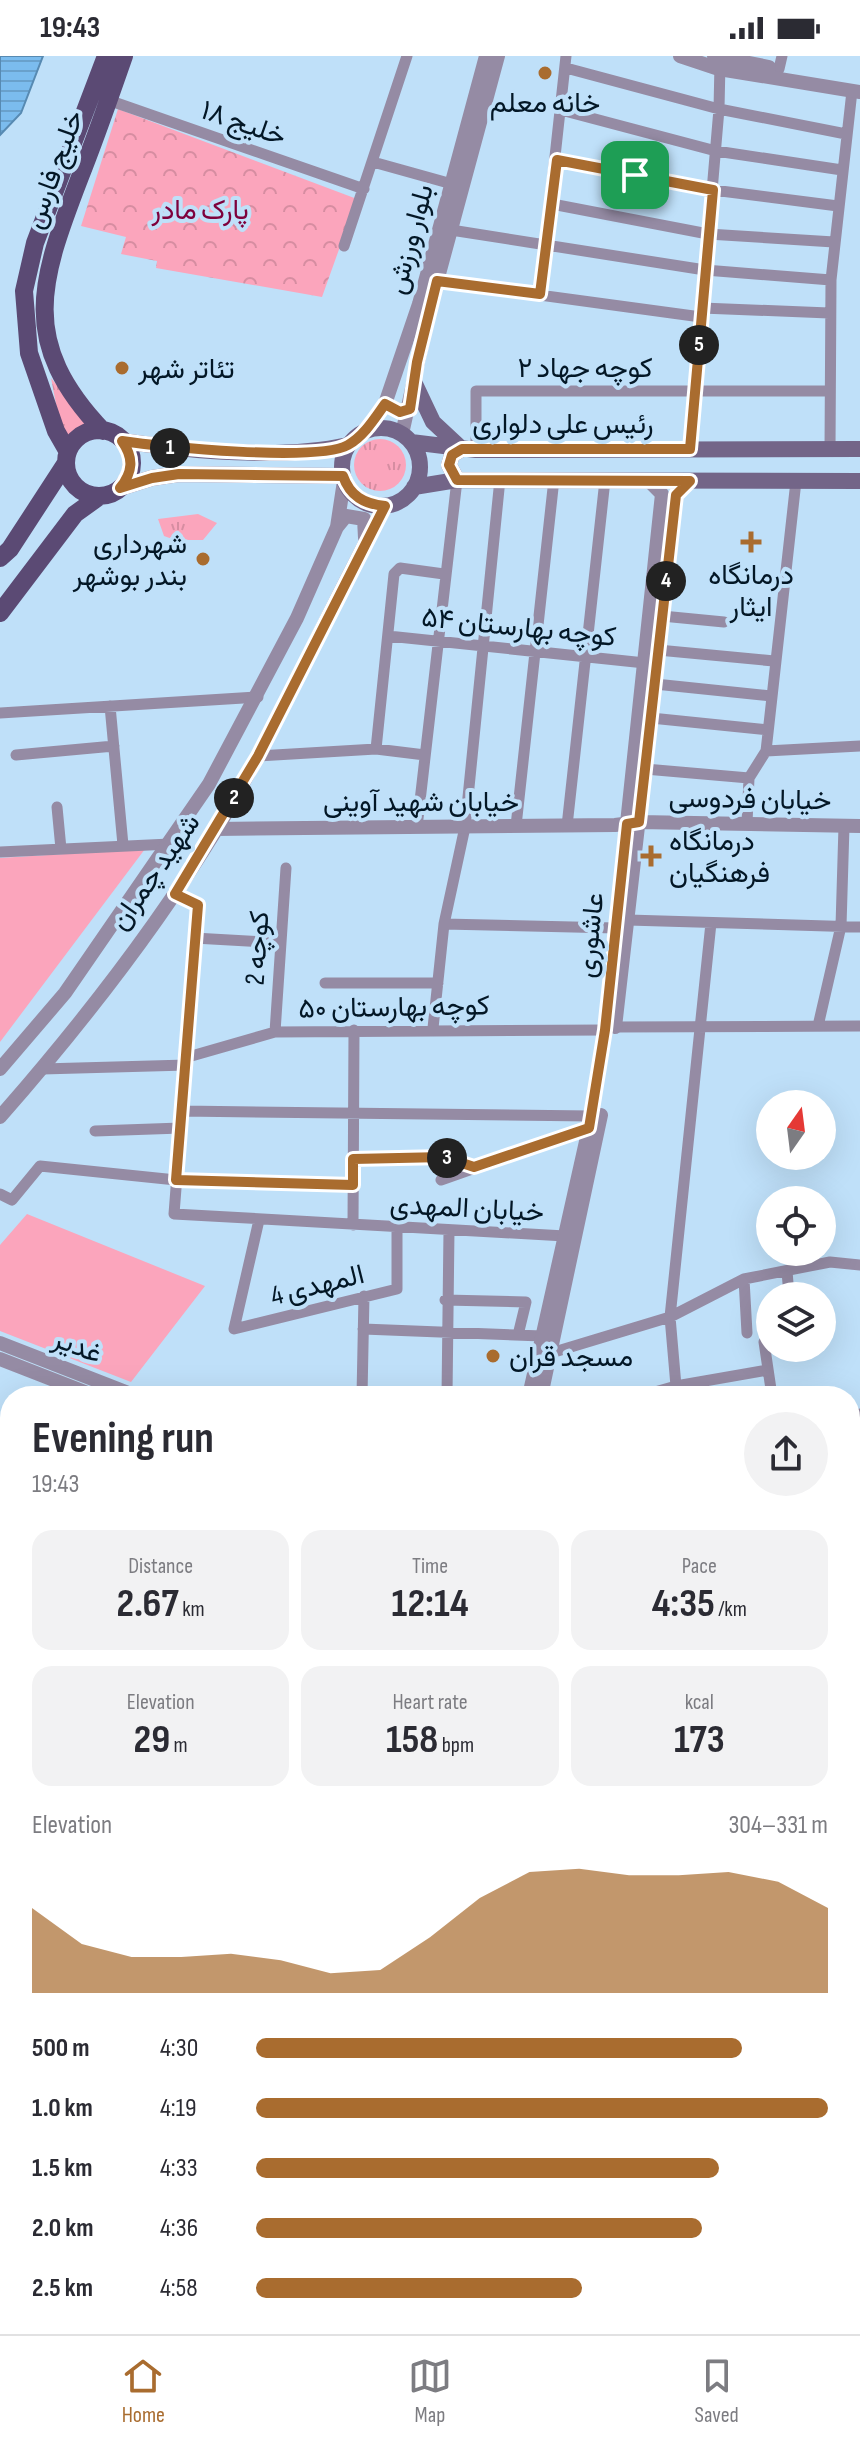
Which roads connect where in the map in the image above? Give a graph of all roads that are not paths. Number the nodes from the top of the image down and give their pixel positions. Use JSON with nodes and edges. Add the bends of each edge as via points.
{"nodes":[{"id":1,"x":106,"y":56,"type":"edge"},
{"id":2,"x":124,"y":56,"type":"edge"},
{"id":3,"x":407,"y":56,"type":"edge"},
{"id":4,"x":486,"y":56,"type":"edge"},
{"id":5,"x":498,"y":56,"type":"edge"},
{"id":6,"x":680,"y":56,"type":"edge"},
{"id":7,"x":719,"y":60,"type":"edge"},
{"id":8,"x":566,"y":62,"type":"edge"},
{"id":9,"x":781,"y":63,"type":"edge"},
{"id":10,"x":857,"y":89,"type":"edge"},
{"id":11,"x":108,"y":100,"type":"junction"},
{"id":12,"x":719,"y":109,"type":"junction"},
{"id":13,"x":561,"y":110,"type":"junction"},
{"id":14,"x":846,"y":134,"type":"junction"},
{"id":15,"x":716,"y":151,"type":"junction"},
{"id":16,"x":557,"y":160,"type":"junction"},
{"id":17,"x":373,"y":162,"type":"junction"},
{"id":18,"x":842,"y":170,"type":"junction"},
{"id":19,"x":452,"y":184,"type":"junction"},
{"id":20,"x":364,"y":189,"type":"junction"},
{"id":21,"x":713,"y":190,"type":"junction"},
{"id":22,"x":552,"y":204,"type":"junction"},
{"id":23,"x":838,"y":206,"type":"junction"},
{"id":24,"x":451,"y":230,"type":"junction"},
{"id":25,"x":708,"y":234,"type":"junction"},
{"id":26,"x":834,"y":242,"type":"junction"},
{"id":27,"x":344,"y":246,"type":"dead end"},
{"id":28,"x":547,"y":248,"type":"junction"},
{"id":29,"x":705,"y":270,"type":"junction"},
{"id":30,"x":831,"y":280,"type":"junction"},
{"id":31,"x":437,"y":281,"type":"junction"},
{"id":32,"x":540,"y":294,"type":"junction"},
{"id":33,"x":701,"y":313,"type":"junction"},
{"id":34,"x":829,"y":313,"type":"junction"},
{"id":35,"x":415,"y":384,"type":"junction"},
{"id":36,"x":695,"y":391,"type":"junction"},
{"id":37,"x":829,"y":391,"type":"junction"},
{"id":38,"x":385,"y":404,"type":"junction"},
{"id":39,"x":410,"y":409,"type":"junction"},
{"id":40,"x":366,"y":430,"type":"junction"},
{"id":41,"x":103,"y":431,"type":"junction"},
{"id":42,"x":407,"y":438,"type":"junction"},
{"id":43,"x":122,"y":441,"type":"junction"},
{"id":44,"x":348,"y":445,"type":"junction"},
{"id":45,"x":469,"y":449,"type":"junction"},
{"id":46,"x":690,"y":449,"type":"junction"},
{"id":47,"x":830,"y":449,"type":"junction"},
{"id":48,"x":860,"y":449,"type":"edge"},
{"id":49,"x":67,"y":457,"type":"junction"},
{"id":50,"x":344,"y":478,"type":"junction"},
{"id":51,"x":500,"y":479,"type":"junction"},
{"id":52,"x":554,"y":479,"type":"junction"},
{"id":53,"x":457,"y":480,"type":"junction"},
{"id":54,"x":605,"y":480,"type":"junction"},
{"id":55,"x":648,"y":480,"type":"junction"},
{"id":56,"x":690,"y":481,"type":"junction"},
{"id":57,"x":796,"y":481,"type":"junction"},
{"id":58,"x":860,"y":481,"type":"edge"},
{"id":59,"x":414,"y":487,"type":"junction"},
{"id":60,"x":120,"y":488,"type":"junction"},
{"id":61,"x":100,"y":496,"type":"junction"},
{"id":62,"x":385,"y":506,"type":"junction"},
{"id":63,"x":337,"y":527,"type":"junction"},
{"id":64,"x":365,"y":542,"type":"junction"},
{"id":65,"x":0,"y":558,"type":"edge"},
{"id":66,"x":444,"y":574,"type":"junction"},
{"id":67,"x":0,"y":613,"type":"edge"},
{"id":68,"x":662,"y":616,"type":"junction"},
{"id":69,"x":724,"y":622,"type":"dead end"},
{"id":70,"x":388,"y":636,"type":"junction"},
{"id":71,"x":437,"y":641,"type":"junction"},
{"id":72,"x":485,"y":646,"type":"junction"},
{"id":73,"x":658,"y":650,"type":"junction"},
{"id":74,"x":536,"y":653,"type":"junction"},
{"id":75,"x":587,"y":658,"type":"junction"},
{"id":76,"x":774,"y":661,"type":"junction"},
{"id":77,"x":645,"y":663,"type":"junction"},
{"id":78,"x":655,"y":684,"type":"junction"},
{"id":79,"x":771,"y":696,"type":"junction"},
{"id":80,"x":258,"y":697,"type":"junction"},
{"id":81,"x":110,"y":706,"type":"junction"},
{"id":82,"x":0,"y":713,"type":"edge"},
{"id":83,"x":651,"y":718,"type":"junction"},
{"id":84,"x":768,"y":730,"type":"junction"},
{"id":85,"x":114,"y":746,"type":"junction"},
{"id":86,"x":860,"y":746,"type":"edge"},
{"id":87,"x":376,"y":749,"type":"junction"},
{"id":88,"x":766,"y":751,"type":"junction"},
{"id":89,"x":16,"y":755,"type":"dead end"},
{"id":90,"x":425,"y":755,"type":"junction"},
{"id":91,"x":258,"y":756,"type":"junction"},
{"id":92,"x":645,"y":769,"type":"junction"},
{"id":93,"x":749,"y":778,"type":"junction"},
{"id":94,"x":57,"y":807,"type":"dead end"},
{"id":95,"x":633,"y":823,"type":"junction"},
{"id":96,"x":747,"y":823,"type":"junction"},
{"id":97,"x":516,"y":826,"type":"junction"},
{"id":98,"x":567,"y":826,"type":"junction"},
{"id":99,"x":844,"y":826,"type":"junction"},
{"id":100,"x":860,"y":826,"type":"edge"},
{"id":101,"x":417,"y":827,"type":"junction"},
{"id":102,"x":465,"y":827,"type":"junction"},
{"id":103,"x":216,"y":829,"type":"junction"},
{"id":104,"x":170,"y":844,"type":"junction"},
{"id":105,"x":123,"y":845,"type":"junction"},
{"id":106,"x":61,"y":849,"type":"junction"},
{"id":107,"x":0,"y":852,"type":"edge"},
{"id":108,"x":286,"y":868,"type":"dead end"},
{"id":109,"x":175,"y":894,"type":"junction"},
{"id":110,"x":711,"y":923,"type":"junction"},
{"id":111,"x":444,"y":924,"type":"junction"},
{"id":112,"x":622,"y":924,"type":"junction"},
{"id":113,"x":841,"y":926,"type":"junction"},
{"id":114,"x":860,"y":927,"type":"edge"},
{"id":115,"x":194,"y":938,"type":"junction"},
{"id":116,"x":280,"y":943,"type":"junction"},
{"id":117,"x":325,"y":983,"type":"dead end"},
{"id":118,"x":438,"y":983,"type":"junction"},
{"id":119,"x":818,"y":1026,"type":"junction"},
{"id":120,"x":860,"y":1026,"type":"edge"},
{"id":121,"x":700,"y":1027,"type":"junction"},
{"id":122,"x":433,"y":1028,"type":"junction"},
{"id":123,"x":610,"y":1028,"type":"junction"},
{"id":124,"x":354,"y":1030,"type":"junction"},
{"id":125,"x":275,"y":1032,"type":"junction"},
{"id":126,"x":187,"y":1061,"type":"junction"},
{"id":127,"x":0,"y":1069,"type":"edge"},
{"id":128,"x":42,"y":1069,"type":"junction"},
{"id":129,"x":182,"y":1111,"type":"junction"},
{"id":130,"x":353,"y":1113,"type":"junction"},
{"id":131,"x":0,"y":1117,"type":"edge"},
{"id":132,"x":590,"y":1122,"type":"junction"},
{"id":133,"x":181,"y":1128,"type":"junction"},
{"id":134,"x":95,"y":1131,"type":"dead end"},
{"id":135,"x":353,"y":1159,"type":"junction"},
{"id":136,"x":474,"y":1167,"type":"junction"},
{"id":137,"x":176,"y":1180,"type":"junction"},
{"id":138,"x":441,"y":1180,"type":"dead end"},
{"id":139,"x":353,"y":1185,"type":"junction"},
{"id":140,"x":0,"y":1194,"type":"edge"},
{"id":141,"x":259,"y":1220,"type":"junction"},
{"id":142,"x":353,"y":1225,"type":"junction"},
{"id":143,"x":397,"y":1227,"type":"junction"},
{"id":144,"x":449,"y":1230,"type":"junction"},
{"id":145,"x":565,"y":1236,"type":"junction"},
{"id":146,"x":860,"y":1265,"type":"edge"},
{"id":147,"x":787,"y":1271,"type":"junction"},
{"id":148,"x":744,"y":1279,"type":"junction"},
{"id":149,"x":788,"y":1282,"type":"edge"},
{"id":150,"x":364,"y":1296,"type":"junction"},
{"id":151,"x":445,"y":1300,"type":"junction"},
{"id":152,"x":670,"y":1317,"type":"junction"},
{"id":153,"x":363,"y":1329,"type":"junction"},
{"id":154,"x":445,"y":1331,"type":"junction"},
{"id":155,"x":747,"y":1333,"type":"dead end"},
{"id":156,"x":518,"y":1335,"type":"junction"},
{"id":157,"x":542,"y":1336,"type":"junction"},
{"id":158,"x":0,"y":1343,"type":"edge"},
{"id":159,"x":551,"y":1353,"type":"junction"},
{"id":160,"x":0,"y":1359,"type":"edge"},
{"id":161,"x":767,"y":1362,"type":"edge"},
{"id":162,"x":768,"y":1370,"type":"junction"},
{"id":163,"x":56,"y":1386,"type":"edge"},
{"id":164,"x":110,"y":1386,"type":"edge"},
{"id":165,"x":362,"y":1386,"type":"edge"},
{"id":166,"x":447,"y":1386,"type":"edge"},
{"id":167,"x":531,"y":1386,"type":"edge"},
{"id":168,"x":543,"y":1386,"type":"edge"},
{"id":169,"x":676,"y":1386,"type":"joint"},
{"id":170,"x":770,"y":1386,"type":"edge"}],
"edges":[{"from":1,"to":49,"type":"main road","name":"خلیج فارس","via":[[44,217],[24,291],[29,353]]},
{"from":2,"to":11,"type":"main road","name":"خلیج فارس"},
{"from":3,"to":17,"type":"street"},
{"from":4,"to":19,"type":"street","name":"بلوار ورزش"},
{"from":5,"to":24,"type":"street","name":"بلوار ورزش"},
{"from":6,"to":7,"type":"street"},
{"from":7,"to":9,"type":"street"},
{"from":7,"to":10,"type":"street"},
{"from":7,"to":12,"type":"street"},
{"from":8,"to":12,"type":"street"},
{"from":8,"to":13,"type":"street"},
{"from":9,"to":10,"type":"street"},
{"from":10,"to":14,"type":"street"},
{"from":11,"to":20,"type":"street","name":"خلیج ۱۸"},
{"from":11,"to":41,"type":"main road","name":"خلیج فارس","via":[[54,249],[43,319],[57,370]]},
{"from":12,"to":14,"type":"street"},
{"from":12,"to":15,"type":"street"},
{"from":13,"to":15,"type":"street"},
{"from":13,"to":16,"type":"street"},
{"from":14,"to":18,"type":"street"},
{"from":15,"to":18,"type":"street"},
{"from":15,"to":21,"type":"street"},
{"from":16,"to":21,"type":"street"},
{"from":16,"to":22,"type":"street"},
{"from":17,"to":19,"type":"street"},
{"from":17,"to":20,"type":"street"},
{"from":18,"to":23,"type":"street"},
{"from":19,"to":38,"type":"street","name":"بلوار ورزش"},
{"from":20,"to":27,"type":"street"},
{"from":21,"to":23,"type":"street"},
{"from":21,"to":25,"type":"street"},
{"from":22,"to":25,"type":"street"},
{"from":22,"to":28,"type":"street"},
{"from":23,"to":26,"type":"street"},
{"from":24,"to":28,"type":"street"},
{"from":24,"to":31,"type":"street","name":"بلوار ورزش"},
{"from":25,"to":26,"type":"street"},
{"from":25,"to":29,"type":"street"},
{"from":26,"to":30,"type":"street"},
{"from":28,"to":29,"type":"street"},
{"from":28,"to":32,"type":"street"},
{"from":29,"to":30,"type":"street"},
{"from":29,"to":33,"type":"street"},
{"from":30,"to":34,"type":"street"},
{"from":31,"to":32,"type":"street"},
{"from":31,"to":35,"type":"street","name":"بلوار ورزش"},
{"from":32,"to":33,"type":"street"},
{"from":33,"to":34,"type":"street"},
{"from":33,"to":36,"type":"street"},
{"from":34,"to":37,"type":"street"},
{"from":35,"to":39,"type":"street","name":"بلوار ورزش"},
{"from":35,"to":45,"type":"main road","via":[[433,422]]},
{"from":36,"to":37,"type":"street","name":"کوچه جهاد ۲"},
{"from":36,"to":45,"type":"street","name":"کوچه جهاد ۲","via":[[476,391]]},
{"from":36,"to":46,"type":"street"},
{"from":37,"to":47,"type":"street"},
{"from":38,"to":39,"type":"street","via":[[400,412]]},
{"from":38,"to":40,"type":"street","name":"بلوار ورزش"},
{"from":39,"to":42,"type":"street","name":"بلوار ورزش"},
{"from":40,"to":42,"type":"main road","via":[[391,429]]},
{"from":40,"to":44,"type":"main road"},
{"from":41,"to":43,"type":"main road"},
{"from":41,"to":49,"type":"main road","via":[[82,435]]},
{"from":42,"to":45,"type":"main road","name":"رئیس علی دلواری"},
{"from":42,"to":59,"type":"main road","via":[[420,464]]},
{"from":43,"to":44,"type":"main road","via":[[183,450],[322,451]]},
{"from":43,"to":60,"type":"main road","via":[[131,470]]},
{"from":44,"to":50,"type":"main road"},
{"from":45,"to":46,"type":"main road","name":"رئیس علی دلواری"},
{"from":45,"to":53,"type":"main road","via":[[452,455],[449,465]]},
{"from":46,"to":47,"type":"main road","name":"رئیس علی دلواری"},
{"from":47,"to":48,"type":"main road","name":"رئیس علی دلواری"},
{"from":49,"to":61,"type":"main road","via":[[72,483]]},
{"from":49,"to":65,"type":"main road"},
{"from":50,"to":60,"type":"main road","via":[[179,474]]},
{"from":50,"to":62,"type":"main road","via":[[360,500]]},
{"from":50,"to":63,"type":"street","name":"شهید چمران"},
{"from":51,"to":52,"type":"main road","name":"رئیس علی دلواری"},
{"from":51,"to":53,"type":"main road","name":"رئیس علی دلواری"},
{"from":51,"to":72,"type":"street"},
{"from":52,"to":54,"type":"main road","name":"رئیس علی دلواری"},
{"from":52,"to":74,"type":"street"},
{"from":53,"to":59,"type":"main road","name":"رئیس علی دلواری"},
{"from":53,"to":66,"type":"street"},
{"from":54,"to":55,"type":"main road","name":"رئیس علی دلواری"},
{"from":54,"to":75,"type":"street"},
{"from":55,"to":56,"type":"main road","name":"رئیس علی دلواری"},
{"from":55,"to":77,"type":"street","name":"عاشوری","via":[[662,494]]},
{"from":56,"to":57,"type":"main road","name":"رئیس علی دلواری"},
{"from":56,"to":68,"type":"street","name":"عاشوری","via":[[676,495]]},
{"from":57,"to":58,"type":"main road","name":"رئیس علی دلواری"},
{"from":57,"to":76,"type":"street"},
{"from":59,"to":62,"type":"main road"},
{"from":60,"to":61,"type":"main road"},
{"from":61,"to":67,"type":"main road","via":[[75,514]]},
{"from":62,"to":64,"type":"street","name":"شهید چمران"},
{"from":63,"to":64,"type":"street","via":[[346,516],[364,519]]},
{"from":63,"to":80,"type":"street","name":"شهید چمران"},
{"from":64,"to":91,"type":"street","name":"شهید چمران"},
{"from":66,"to":70,"type":"street","via":[[396,570]]},
{"from":66,"to":71,"type":"street"},
{"from":68,"to":69,"type":"street"},
{"from":68,"to":73,"type":"street","name":"عاشوری"},
{"from":70,"to":71,"type":"street","name":"کوچه بهارستان ۵۴"},
{"from":70,"to":87,"type":"street"},
{"from":71,"to":72,"type":"street","name":"کوچه بهارستان ۵۴"},
{"from":71,"to":90,"type":"street"},
{"from":72,"to":74,"type":"street","name":"کوچه بهارستان ۵۴"},
{"from":72,"to":102,"type":"street"},
{"from":73,"to":76,"type":"street"},
{"from":73,"to":78,"type":"street","name":"عاشوری"},
{"from":74,"to":75,"type":"street","name":"کوچه بهارستان ۵۴"},
{"from":74,"to":97,"type":"street"},
{"from":75,"to":77,"type":"street","name":"کوچه بهارستان ۵۴"},
{"from":75,"to":98,"type":"street"},
{"from":76,"to":79,"type":"street"},
{"from":77,"to":95,"type":"street","name":"عاشوری"},
{"from":78,"to":79,"type":"street"},
{"from":78,"to":83,"type":"street","name":"عاشوری"},
{"from":79,"to":84,"type":"street"},
{"from":80,"to":81,"type":"street"},
{"from":80,"to":104,"type":"street","name":"شهید چمران"},
{"from":81,"to":82,"type":"street"},
{"from":81,"to":85,"type":"street"},
{"from":83,"to":84,"type":"street"},
{"from":83,"to":92,"type":"street","name":"عاشوری"},
{"from":84,"to":88,"type":"street"},
{"from":85,"to":89,"type":"street"},
{"from":85,"to":105,"type":"street"},
{"from":86,"to":88,"type":"street"},
{"from":87,"to":90,"type":"street"},
{"from":87,"to":91,"type":"street"},
{"from":88,"to":93,"type":"street"},
{"from":90,"to":101,"type":"street"},
{"from":91,"to":103,"type":"street","name":"شهید چمران"},
{"from":92,"to":93,"type":"street"},
{"from":92,"to":95,"type":"street","name":"عاشوری"},
{"from":93,"to":96,"type":"street"},
{"from":94,"to":106,"type":"street"},
{"from":95,"to":96,"type":"street","name":"خیابان فردوسی"},
{"from":95,"to":98,"type":"street","name":"خیابان شهید آوینی"},
{"from":95,"to":112,"type":"street","name":"عاشوری"},
{"from":96,"to":99,"type":"street","name":"خیابان فردوسی"},
{"from":97,"to":98,"type":"street","name":"خیابان شهید آوینی"},
{"from":97,"to":102,"type":"street","name":"خیابان شهید آوینی"},
{"from":99,"to":100,"type":"street","name":"خیابان فردوسی"},
{"from":99,"to":113,"type":"street"},
{"from":101,"to":102,"type":"street","name":"خیابان شهید آوینی"},
{"from":101,"to":103,"type":"street","name":"خیابان شهید آوینی"},
{"from":102,"to":111,"type":"street"},
{"from":103,"to":109,"type":"street","name":"شهید چمران"},
{"from":104,"to":105,"type":"street"},
{"from":104,"to":127,"type":"street","name":"شهید چمران","via":[[65,993]]},
{"from":105,"to":106,"type":"street"},
{"from":106,"to":107,"type":"street"},
{"from":108,"to":116,"type":"street","name":"کوچه 2"},
{"from":109,"to":115,"type":"street","via":[[198,905]]},
{"from":109,"to":128,"type":"street","name":"شهید چمران"},
{"from":110,"to":112,"type":"street"},
{"from":110,"to":113,"type":"street"},
{"from":110,"to":121,"type":"street"},
{"from":111,"to":112,"type":"street"},
{"from":111,"to":118,"type":"street"},
{"from":112,"to":123,"type":"street","name":"عاشوری"},
{"from":113,"to":114,"type":"street"},
{"from":113,"to":119,"type":"street"},
{"from":115,"to":116,"type":"street"},
{"from":115,"to":126,"type":"street"},
{"from":116,"to":125,"type":"street","name":"کوچه 2"},
{"from":117,"to":118,"type":"street"},
{"from":118,"to":122,"type":"street"},
{"from":119,"to":120,"type":"street","name":"کوچه بهارستان ۵۰"},
{"from":119,"to":121,"type":"street","name":"کوچه بهارستان ۵۰"},
{"from":121,"to":123,"type":"street","name":"کوچه بهارستان ۵۰"},
{"from":121,"to":152,"type":"street"},
{"from":122,"to":123,"type":"street","name":"کوچه بهارستان ۵۰"},
{"from":122,"to":124,"type":"street","name":"کوچه بهارستان ۵۰"},
{"from":123,"to":132,"type":"street","name":"عاشوری"},
{"from":123,"to":159,"type":"street","name":"عاشوری","via":[[595,1152]]},
{"from":124,"to":125,"type":"street","name":"کوچه بهارستان ۵۰"},
{"from":124,"to":130,"type":"street"},
{"from":125,"to":126,"type":"street","name":"کوچه بهارستان ۵۰"},
{"from":126,"to":128,"type":"street","name":"کوچه بهارستان ۵۰"},
{"from":126,"to":129,"type":"street"},
{"from":128,"to":131,"type":"street","name":"شهید چمران"},
{"from":129,"to":130,"type":"street"},
{"from":129,"to":133,"type":"street"},
{"from":130,"to":132,"type":"street"},
{"from":130,"to":135,"type":"street"},
{"from":132,"to":136,"type":"street"},
{"from":132,"to":145,"type":"street","name":"عاشوری"},
{"from":133,"to":134,"type":"street"},
{"from":133,"to":137,"type":"street"},
{"from":135,"to":136,"type":"street","via":[[444,1157]]},
{"from":135,"to":139,"type":"street"},
{"from":136,"to":138,"type":"street"},
{"from":137,"to":139,"type":"street"},
{"from":137,"to":140,"type":"street","via":[[40,1166],[12,1200]]},
{"from":137,"to":141,"type":"street","name":"خیابان المهدی","via":[[174,1214]]},
{"from":139,"to":142,"type":"street"},
{"from":141,"to":142,"type":"street","name":"خیابان المهدی"},
{"from":141,"to":150,"type":"street","name":"المهدی 4","via":[[234,1329]]},
{"from":142,"to":143,"type":"street","name":"خیابان المهدی"},
{"from":143,"to":144,"type":"street","name":"خیابان المهدی"},
{"from":143,"to":150,"type":"street","name":"المهدی 4","via":[[397,1289]]},
{"from":144,"to":145,"type":"street","name":"خیابان المهدی"},
{"from":144,"to":151,"type":"street"},
{"from":145,"to":157,"type":"street","name":"عاشوری"},
{"from":146,"to":147,"type":"street","via":[[830,1262]]},
{"from":147,"to":148,"type":"street"},
{"from":147,"to":149,"type":"street"},
{"from":148,"to":152,"type":"street"},
{"from":148,"to":155,"type":"street"},
{"from":150,"to":153,"type":"street"},
{"from":151,"to":154,"type":"street"},
{"from":151,"to":156,"type":"street","via":[[526,1302]]},
{"from":152,"to":159,"type":"street"},
{"from":152,"to":169,"type":"street"},
{"from":153,"to":154,"type":"street"},
{"from":153,"to":165,"type":"street"},
{"from":154,"to":156,"type":"street"},
{"from":154,"to":166,"type":"street"},
{"from":156,"to":157,"type":"street"},
{"from":157,"to":167,"type":"street","name":"عاشوری"},
{"from":158,"to":164,"type":"street","name":"غدیر"},
{"from":159,"to":168,"type":"street","name":"عاشوری"},
{"from":160,"to":163,"type":"street","name":"غدیر"},
{"from":161,"to":162,"type":"street"},
{"from":162,"to":169,"type":"street"},
{"from":162,"to":170,"type":"street"}]}
